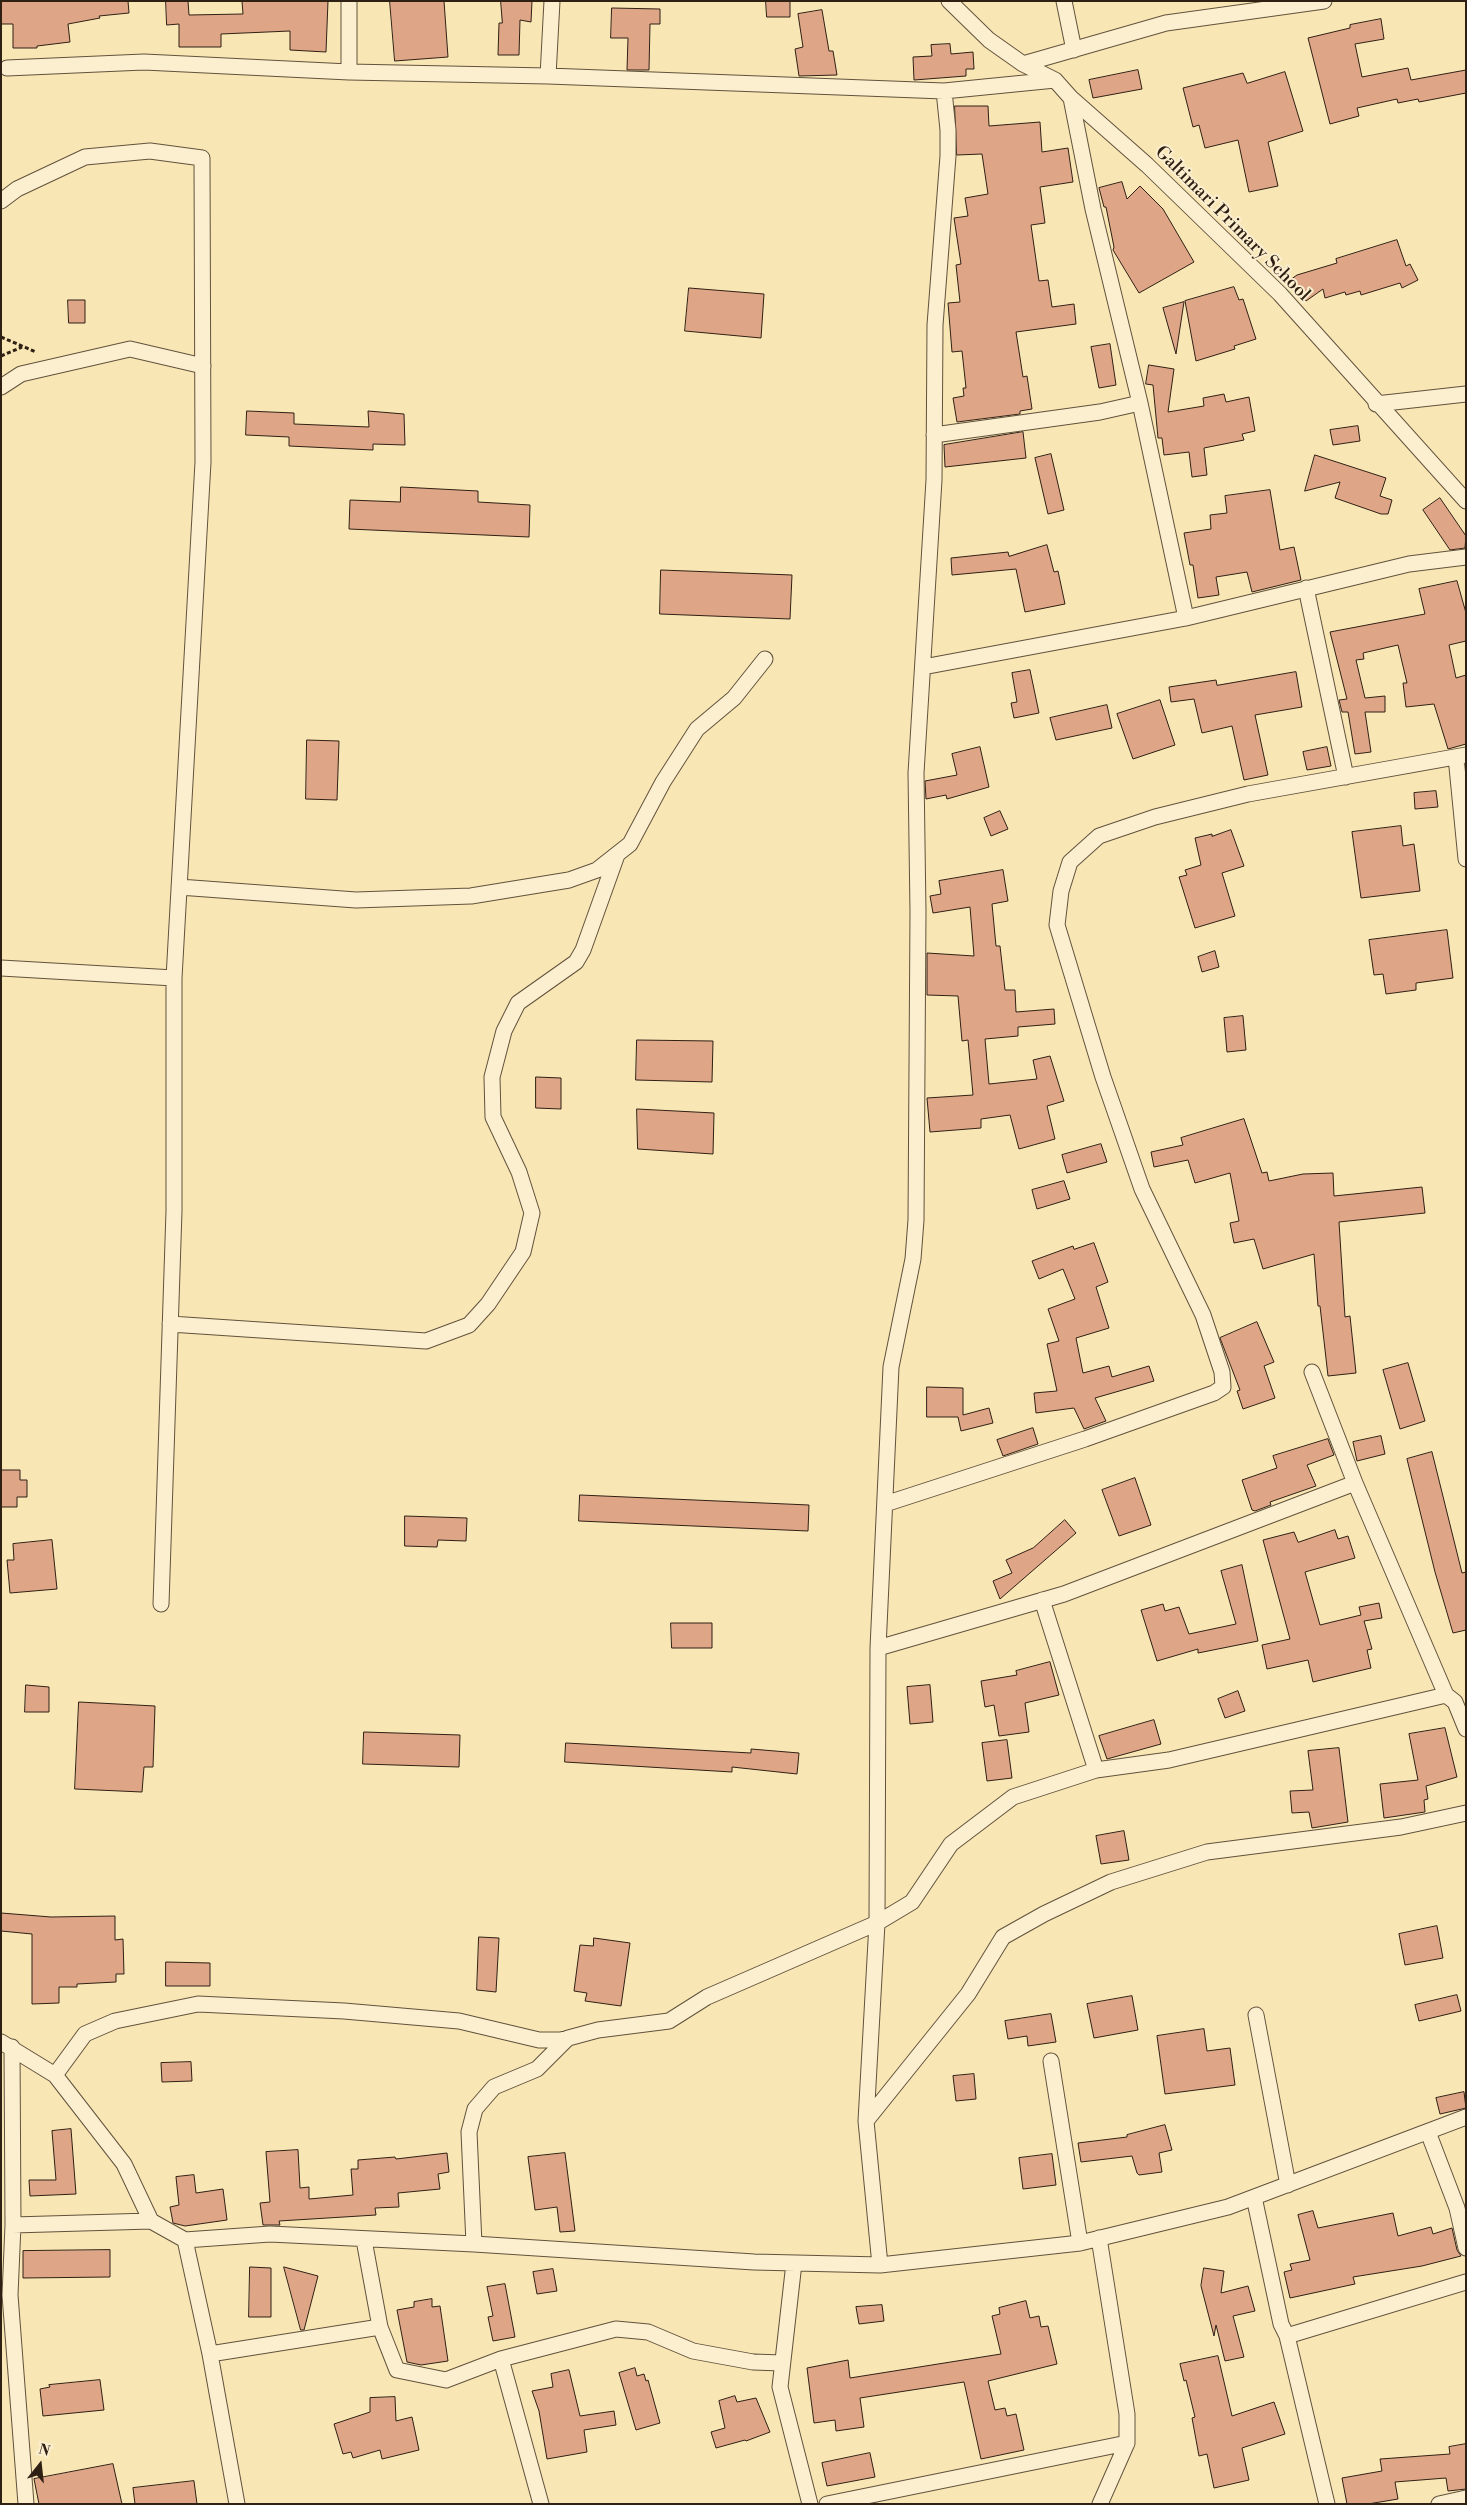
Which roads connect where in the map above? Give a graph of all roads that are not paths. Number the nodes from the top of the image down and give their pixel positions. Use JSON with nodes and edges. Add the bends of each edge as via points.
{"nodes":[{"id":1,"x":349,"y":1,"type":"edge"},
{"id":2,"x":552,"y":1,"type":"edge"},
{"id":3,"x":949,"y":1,"type":"edge"},
{"id":4,"x":1064,"y":1,"type":"edge"},
{"id":5,"x":1324,"y":1,"type":"edge"},
{"id":6,"x":1074,"y":50,"type":"junction"},
{"id":7,"x":1023,"y":64,"type":"junction"},
{"id":8,"x":7,"y":68,"type":"dead end"},
{"id":9,"x":349,"y":72,"type":"junction"},
{"id":10,"x":548,"y":76,"type":"junction"},
{"id":11,"x":1056,"y":80,"type":"junction"},
{"id":12,"x":944,"y":91,"type":"junction"},
{"id":13,"x":1071,"y":98,"type":"junction"},
{"id":14,"x":1,"y":201,"type":"edge"},
{"id":15,"x":203,"y":366,"type":"junction"},
{"id":16,"x":1,"y":387,"type":"edge"},
{"id":17,"x":1466,"y":394,"type":"edge"},
{"id":18,"x":1140,"y":403,"type":"junction"},
{"id":19,"x":1376,"y":404,"type":"junction"},
{"id":20,"x":934,"y":435,"type":"junction"},
{"id":21,"x":1466,"y":501,"type":"edge"},
{"id":22,"x":1466,"y":556,"type":"edge"},
{"id":23,"x":1306,"y":588,"type":"junction"},
{"id":24,"x":1186,"y":618,"type":"junction"},
{"id":25,"x":765,"y":659,"type":"dead end"},
{"id":26,"x":923,"y":667,"type":"junction"},
{"id":27,"x":1461,"y":756,"type":"edge"},
{"id":28,"x":1346,"y":777,"type":"junction"},
{"id":29,"x":617,"y":855,"type":"junction"},
{"id":30,"x":1466,"y":859,"type":"edge"},
{"id":31,"x":179,"y":887,"type":"junction"},
{"id":32,"x":1,"y":968,"type":"edge"},
{"id":33,"x":174,"y":978,"type":"junction"},
{"id":34,"x":170,"y":1324,"type":"junction"},
{"id":35,"x":1312,"y":1372,"type":"dead end"},
{"id":36,"x":1355,"y":1483,"type":"junction"},
{"id":37,"x":885,"y":1504,"type":"junction"},
{"id":38,"x":1042,"y":1600,"type":"junction"},
{"id":39,"x":161,"y":1604,"type":"dead end"},
{"id":40,"x":878,"y":1648,"type":"junction"},
{"id":41,"x":1446,"y":1696,"type":"junction"},
{"id":42,"x":1466,"y":1729,"type":"edge"},
{"id":43,"x":1096,"y":1770,"type":"junction"},
{"id":44,"x":1466,"y":1813,"type":"edge"},
{"id":45,"x":876,"y":1923,"type":"junction"},
{"id":46,"x":1256,"y":2015,"type":"dead end"},
{"id":47,"x":568,"y":2038,"type":"junction"},
{"id":48,"x":7,"y":2044,"type":"edge"},
{"id":49,"x":1051,"y":2060,"type":"dead end"},
{"id":50,"x":55,"y":2075,"type":"junction"},
{"id":51,"x":1466,"y":2118,"type":"edge"},
{"id":52,"x":866,"y":2121,"type":"junction"},
{"id":53,"x":1428,"y":2132,"type":"junction"},
{"id":54,"x":1288,"y":2185,"type":"junction"},
{"id":55,"x":1254,"y":2197,"type":"junction"},
{"id":56,"x":151,"y":2221,"type":"junction"},
{"id":57,"x":13,"y":2225,"type":"junction"},
{"id":58,"x":1098,"y":2238,"type":"junction"},
{"id":59,"x":185,"y":2240,"type":"junction"},
{"id":60,"x":364,"y":2240,"type":"junction"},
{"id":61,"x":1080,"y":2243,"type":"junction"},
{"id":62,"x":474,"y":2244,"type":"junction"},
{"id":63,"x":1466,"y":2248,"type":"edge"},
{"id":64,"x":794,"y":2263,"type":"junction"},
{"id":65,"x":880,"y":2265,"type":"junction"},
{"id":66,"x":1466,"y":2282,"type":"edge"},
{"id":67,"x":380,"y":2327,"type":"junction"},
{"id":68,"x":1287,"y":2336,"type":"junction"},
{"id":69,"x":210,"y":2354,"type":"junction"},
{"id":70,"x":500,"y":2359,"type":"junction"},
{"id":71,"x":782,"y":2363,"type":"junction"},
{"id":72,"x":1127,"y":2443,"type":"junction"},
{"id":73,"x":1466,"y":2498,"type":"edge"},
{"id":74,"x":26,"y":2504,"type":"edge"},
{"id":75,"x":237,"y":2504,"type":"edge"},
{"id":76,"x":541,"y":2504,"type":"edge"},
{"id":77,"x":810,"y":2504,"type":"edge"},
{"id":78,"x":827,"y":2504,"type":"edge"},
{"id":79,"x":1100,"y":2504,"type":"edge"},
{"id":80,"x":1327,"y":2504,"type":"edge"},
{"id":81,"x":1439,"y":2504,"type":"edge"}],
"edges":[{"from":1,"to":9,"type":"street"},
{"from":2,"to":10,"type":"street"},
{"from":3,"to":7,"type":"street","name":"Galtimari Primary School","via":[[989,40]]},
{"from":4,"to":6,"type":"street"},
{"from":5,"to":6,"type":"street","via":[[1166,23]]},
{"from":6,"to":7,"type":"street"},
{"from":7,"to":11,"type":"street","name":"Galtimari Primary School"},
{"from":8,"to":9,"type":"street","via":[[144,62]]},
{"from":9,"to":10,"type":"street"},
{"from":10,"to":12,"type":"street"},
{"from":11,"to":12,"type":"street"},
{"from":11,"to":13,"type":"street","name":"Galtimari Primary School"},
{"from":12,"to":20,"type":"street","via":[[948,156],[935,324]]},
{"from":13,"to":18,"type":"street","via":[[1092,209]]},
{"from":13,"to":19,"type":"street","name":"Galtimari Primary School","via":[[1147,165],[1280,294]]},
{"from":14,"to":15,"type":"street","via":[[17,189],[86,157],[150,150],[202,158]]},
{"from":15,"to":16,"type":"street","via":[[130,349],[21,374]]},
{"from":15,"to":31,"type":"street","via":[[202,462]]},
{"from":17,"to":19,"type":"street"},
{"from":18,"to":20,"type":"street","via":[[1100,412]]},
{"from":18,"to":24,"type":"street"},
{"from":19,"to":21,"type":"street","name":"Galtimari Primary School"},
{"from":20,"to":26,"type":"street","via":[[934,489]]},
{"from":22,"to":23,"type":"street","via":[[1409,564]]},
{"from":23,"to":24,"type":"street"},
{"from":23,"to":28,"type":"street"},
{"from":24,"to":26,"type":"street"},
{"from":25,"to":29,"type":"street","via":[[734,698],[697,729],[663,782],[630,844]]},
{"from":26,"to":37,"type":"street","via":[[916,773],[916,1220],[913,1259],[891,1367]]},
{"from":27,"to":28,"type":"street"},
{"from":27,"to":30,"type":"street"},
{"from":28,"to":37,"type":"street","via":[[1248,794],[1155,817],[1098,836],[1070,862],[1061,891],[1057,925],[1104,1077],[1142,1189],[1203,1315],[1222,1372],[1223,1388],[1086,1439]]},
{"from":29,"to":31,"type":"street","via":[[597,870],[569,880],[472,896],[356,900]]},
{"from":29,"to":34,"type":"street","via":[[576,962],[518,1003],[504,1031],[492,1076],[493,1117],[519,1172],[532,1213],[523,1252],[469,1326],[426,1341]]},
{"from":31,"to":33,"type":"street"},
{"from":32,"to":33,"type":"street"},
{"from":33,"to":34,"type":"street","via":[[174,1211]]},
{"from":34,"to":39,"type":"street"},
{"from":35,"to":36,"type":"street"},
{"from":36,"to":38,"type":"street"},
{"from":36,"to":41,"type":"street"},
{"from":37,"to":40,"type":"street"},
{"from":38,"to":40,"type":"street"},
{"from":38,"to":43,"type":"street"},
{"from":40,"to":45,"type":"street"},
{"from":41,"to":42,"type":"street","via":[[1455,1702]]},
{"from":41,"to":43,"type":"street","via":[[1169,1760]]},
{"from":43,"to":45,"type":"street","via":[[1013,1797],[951,1844],[912,1902]]},
{"from":44,"to":52,"type":"street","via":[[1401,1827],[1206,1852],[1111,1882],[1044,1914],[1003,1937],[968,1994]]},
{"from":45,"to":47,"type":"street","via":[[707,1997],[669,2021],[598,2030]]},
{"from":45,"to":52,"type":"street"},
{"from":46,"to":54,"type":"street"},
{"from":47,"to":50,"type":"street","via":[[539,2040],[459,2021],[344,2011],[198,2004],[114,2021],[85,2034]]},
{"from":47,"to":62,"type":"street","via":[[537,2069],[494,2087],[475,2109],[469,2132]]},
{"from":48,"to":50,"type":"street"},
{"from":48,"to":57,"type":"street"},
{"from":49,"to":61,"type":"street"},
{"from":50,"to":56,"type":"street","via":[[124,2164]]},
{"from":51,"to":53,"type":"street"},
{"from":52,"to":65,"type":"street"},
{"from":53,"to":54,"type":"street"},
{"from":53,"to":63,"type":"street","via":[[1457,2208]]},
{"from":54,"to":55,"type":"street"},
{"from":55,"to":58,"type":"street","via":[[1228,2208]]},
{"from":55,"to":68,"type":"street","via":[[1280,2324]]},
{"from":56,"to":57,"type":"street"},
{"from":56,"to":59,"type":"street"},
{"from":57,"to":74,"type":"street","via":[[10,2295]]},
{"from":58,"to":61,"type":"street"},
{"from":58,"to":72,"type":"street","via":[[1127,2414]]},
{"from":59,"to":60,"type":"street","via":[[270,2234]]},
{"from":59,"to":69,"type":"street"},
{"from":60,"to":62,"type":"street"},
{"from":60,"to":67,"type":"street"},
{"from":61,"to":65,"type":"street"},
{"from":62,"to":64,"type":"street"},
{"from":64,"to":65,"type":"street"},
{"from":64,"to":71,"type":"street"},
{"from":66,"to":68,"type":"street"},
{"from":67,"to":69,"type":"street"},
{"from":67,"to":70,"type":"street","via":[[397,2370],[446,2380]]},
{"from":68,"to":80,"type":"street"},
{"from":69,"to":75,"type":"street"},
{"from":70,"to":71,"type":"street","via":[[616,2329],[648,2332],[693,2351],[753,2362]]},
{"from":70,"to":76,"type":"street"},
{"from":71,"to":77,"type":"street","via":[[780,2387]]},
{"from":72,"to":78,"type":"street"},
{"from":72,"to":79,"type":"street"},
{"from":73,"to":81,"type":"street"}]}
